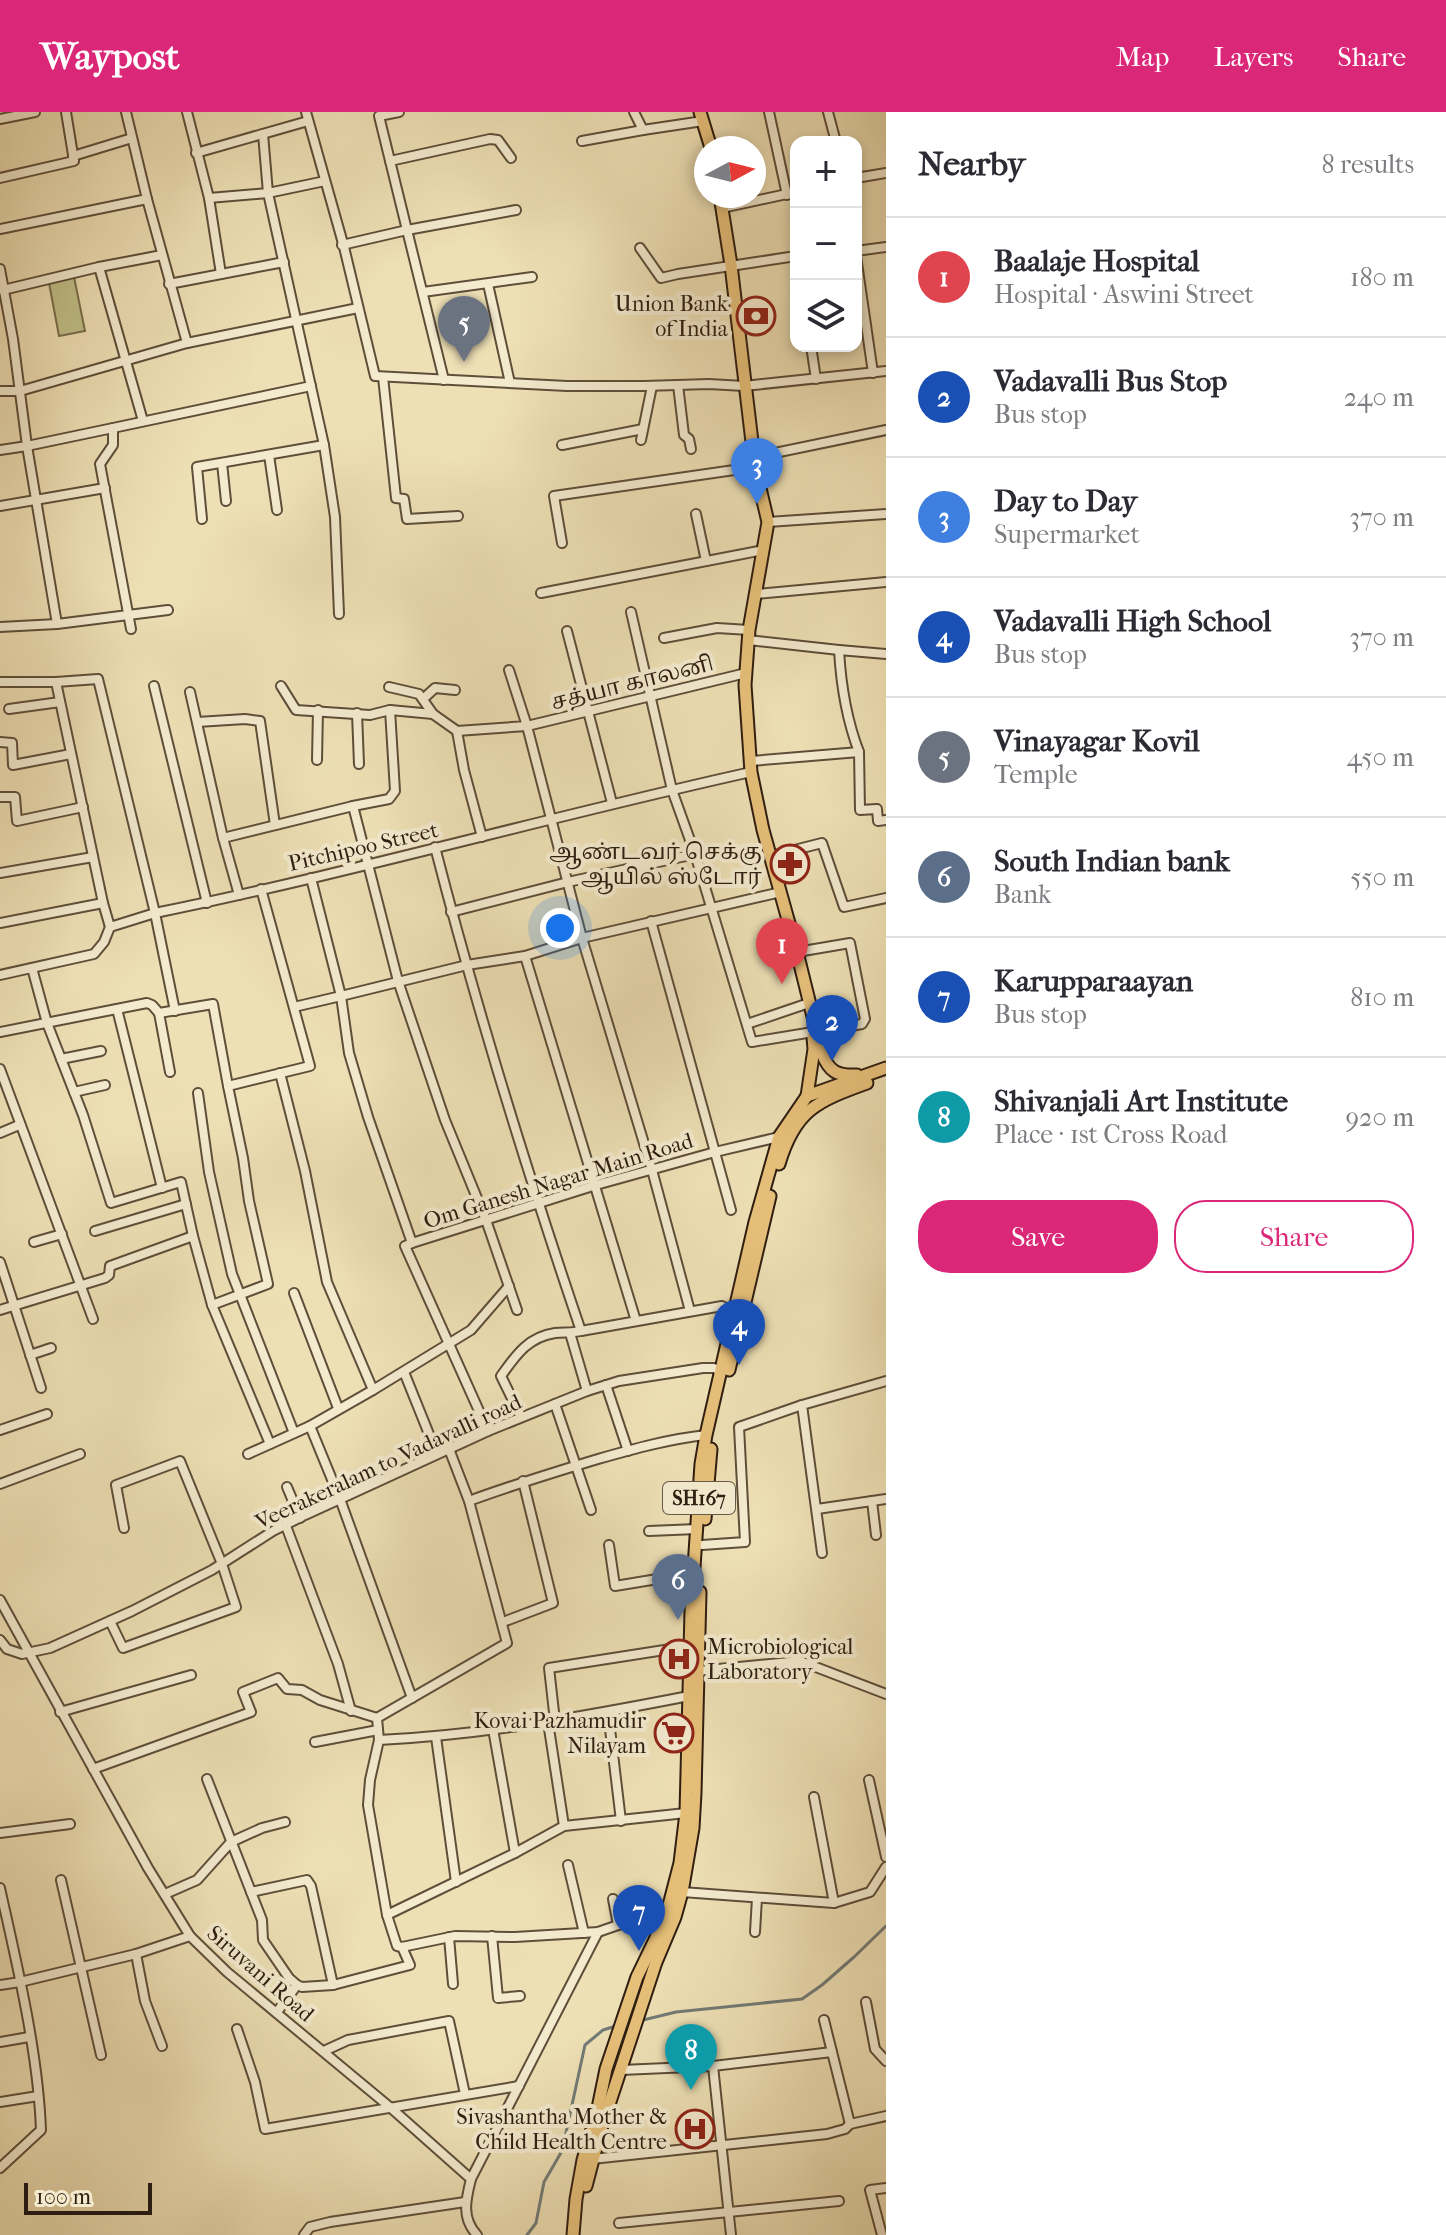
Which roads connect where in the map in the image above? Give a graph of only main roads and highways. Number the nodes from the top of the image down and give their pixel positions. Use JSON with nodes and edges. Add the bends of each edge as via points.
{"nodes":[{"id":1,"x":702,"y":116,"type":"edge"},
{"id":2,"x":708,"y":136,"type":"edge"},
{"id":3,"x":722,"y":208,"type":"edge"},
{"id":4,"x":816,"y":1032,"type":"junction"},
{"id":5,"x":814,"y":1049,"type":"junction"},
{"id":6,"x":827,"y":1065,"type":"junction"},
{"id":7,"x":886,"y":1068,"type":"edge"},
{"id":8,"x":865,"y":1075,"type":"junction"},
{"id":9,"x":886,"y":1076,"type":"edge"},
{"id":10,"x":829,"y":1086,"type":"junction"},
{"id":11,"x":853,"y":1088,"type":"junction"},
{"id":12,"x":812,"y":1099,"type":"junction"},
{"id":13,"x":739,"y":1315,"type":"junction"},
{"id":14,"x":724,"y":1373,"type":"junction"},
{"id":15,"x":671,"y":1918,"type":"junction"},
{"id":16,"x":573,"y":2235,"type":"edge"},
{"id":17,"x":581,"y":2235,"type":"edge"}],
"edges":[{"from":1,"to":2,"type":"main road"},
{"from":3,"to":4,"type":"main road","via":[[755,462],[768,522],[745,685],[751,766]]},
{"from":4,"to":5,"type":"main road"},
{"from":4,"to":6,"type":"main road"},
{"from":5,"to":10,"type":"main road","via":[[818,1078]]},
{"from":5,"to":12,"type":"main road"},
{"from":6,"to":8,"type":"main road","via":[[847,1076]]},
{"from":6,"to":10,"type":"main road"},
{"from":7,"to":8,"type":"main road"},
{"from":8,"to":10,"type":"main road"},
{"from":9,"to":11,"type":"main road","number":"SH167"},
{"from":10,"to":11,"type":"main road"},
{"from":10,"to":12,"type":"main road"},
{"from":11,"to":12,"type":"main road","number":"SH167"},
{"from":12,"to":13,"type":"main road","number":"SH167","via":[[784,1149]]},
{"from":12,"to":13,"type":"main road","number":"SH167","via":[[779,1137],[755,1222]]},
{"from":13,"to":14,"type":"main road","number":"SH167"},
{"from":14,"to":15,"type":"main road","number":"SH167","via":[[701,1464],[686,1813]]},
{"from":14,"to":15,"type":"main road","number":"SH167","via":[[702,1545],[693,1828],[682,1892]]},
{"from":15,"to":16,"type":"main road","number":"SH167","via":[[631,1991],[615,2041],[583,2160]]},
{"from":15,"to":17,"type":"main road","number":"SH167","via":[[592,2159]]}]}
